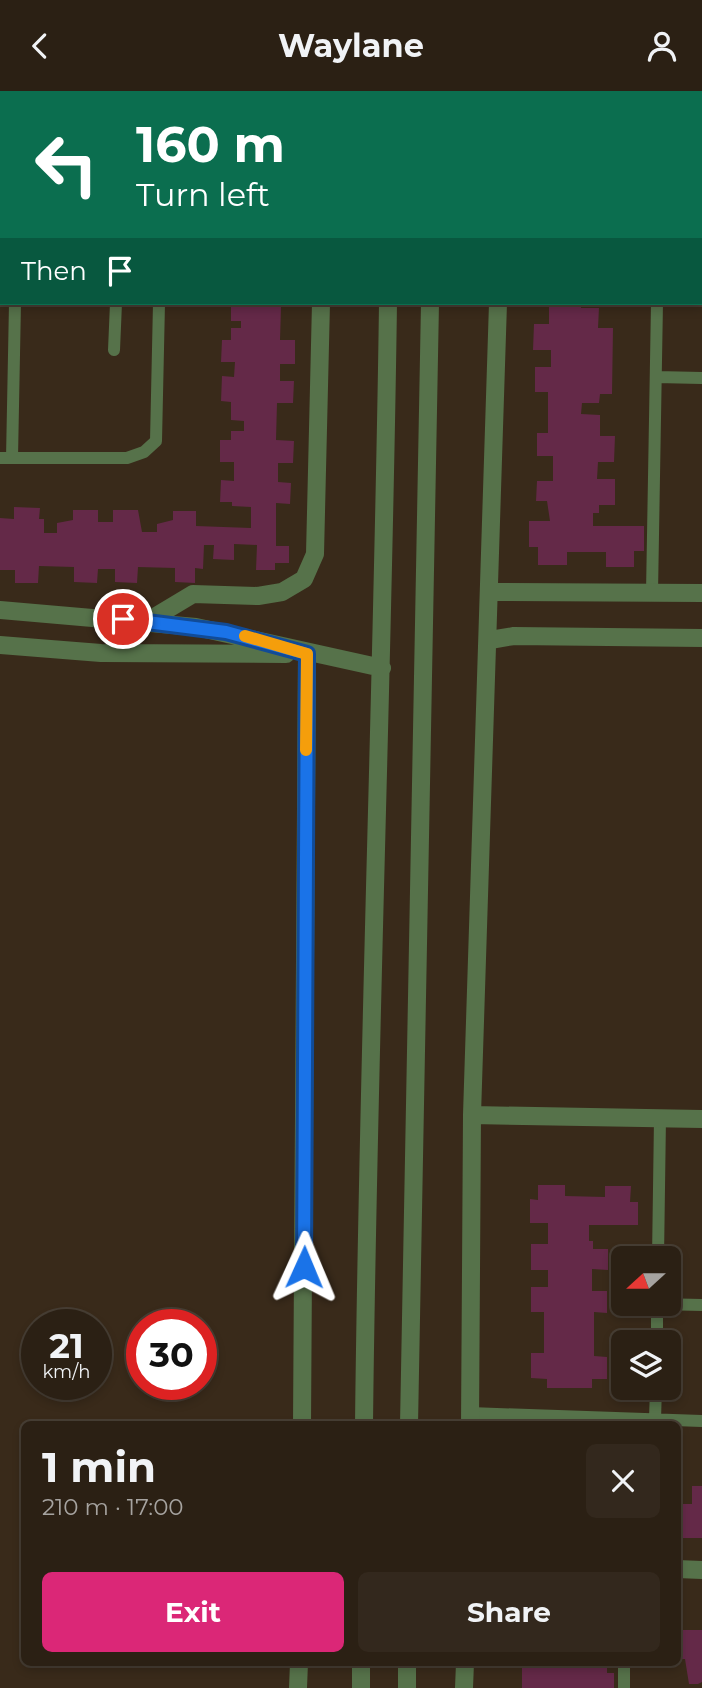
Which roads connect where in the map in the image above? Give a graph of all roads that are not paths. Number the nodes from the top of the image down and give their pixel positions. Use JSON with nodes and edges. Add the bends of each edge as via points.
{"nodes":[{"id":1,"x":15,"y":305,"type":"edge"},
{"id":2,"x":116,"y":305,"type":"edge"},
{"id":3,"x":159,"y":305,"type":"edge"},
{"id":4,"x":321,"y":305,"type":"edge"},
{"id":5,"x":388,"y":305,"type":"edge"},
{"id":6,"x":430,"y":305,"type":"edge"},
{"id":7,"x":498,"y":305,"type":"edge"},
{"id":8,"x":657,"y":305,"type":"edge"},
{"id":9,"x":114,"y":351,"type":"dead end"},
{"id":10,"x":656,"y":377,"type":"junction"},
{"id":11,"x":702,"y":378,"type":"edge"},
{"id":12,"x":6,"y":458,"type":"edge"},
{"id":13,"x":491,"y":592,"type":"junction"},
{"id":14,"x":652,"y":593,"type":"junction"},
{"id":15,"x":702,"y":593,"type":"edge"},
{"id":16,"x":0,"y":610,"type":"edge"},
{"id":17,"x":148,"y":621,"type":"junction"},
{"id":18,"x":702,"y":638,"type":"edge"},
{"id":19,"x":490,"y":640,"type":"junction"},
{"id":20,"x":0,"y":645,"type":"edge"},
{"id":21,"x":307,"y":654,"type":"junction"},
{"id":22,"x":382,"y":668,"type":"junction"},
{"id":23,"x":472,"y":1115,"type":"junction"},
{"id":24,"x":660,"y":1118,"type":"junction"},
{"id":25,"x":702,"y":1119,"type":"edge"},
{"id":26,"x":658,"y":1246,"type":"edge"},
{"id":27,"x":681,"y":1305,"type":"edge"},
{"id":28,"x":702,"y":1305,"type":"edge"},
{"id":29,"x":656,"y":1400,"type":"edge"},
{"id":30,"x":470,"y":1419,"type":"edge"},
{"id":31,"x":655,"y":1419,"type":"junction"},
{"id":32,"x":702,"y":1420,"type":"edge"},
{"id":33,"x":302,"y":1421,"type":"edge"},
{"id":34,"x":364,"y":1421,"type":"edge"},
{"id":35,"x":409,"y":1421,"type":"edge"},
{"id":36,"x":681,"y":1569,"type":"edge"},
{"id":37,"x":702,"y":1570,"type":"edge"},
{"id":38,"x":299,"y":1666,"type":"edge"},
{"id":39,"x":361,"y":1666,"type":"edge"},
{"id":40,"x":407,"y":1666,"type":"edge"},
{"id":41,"x":465,"y":1666,"type":"edge"},
{"id":42,"x":624,"y":1666,"type":"edge"},
{"id":43,"x":298,"y":1688,"type":"edge"},
{"id":44,"x":361,"y":1688,"type":"edge"},
{"id":45,"x":407,"y":1688,"type":"edge"},
{"id":46,"x":464,"y":1688,"type":"edge"},
{"id":47,"x":624,"y":1688,"type":"edge"}],
"edges":[{"from":1,"to":12,"type":"lane"},
{"from":2,"to":9,"type":"lane"},
{"from":3,"to":12,"type":"lane","via":[[156,441],[127,458]]},
{"from":4,"to":17,"type":"street","via":[[315,554],[304,579],[282,592],[258,596],[193,594]]},
{"from":5,"to":22,"type":"street"},
{"from":6,"to":35,"type":"street"},
{"from":7,"to":13,"type":"street"},
{"from":8,"to":10,"type":"lane"},
{"from":10,"to":11,"type":"lane"},
{"from":10,"to":14,"type":"lane"},
{"from":13,"to":14,"type":"street"},
{"from":13,"to":19,"type":"street"},
{"from":14,"to":15,"type":"street"},
{"from":16,"to":17,"type":"street"},
{"from":17,"to":21,"type":"street","via":[[226,632]]},
{"from":18,"to":19,"type":"street","via":[[514,636]]},
{"from":19,"to":23,"type":"street"},
{"from":20,"to":21,"type":"street","via":[[101,653]]},
{"from":21,"to":22,"type":"street"},
{"from":21,"to":33,"type":"street"},
{"from":22,"to":34,"type":"street","via":[[367,1120]]},
{"from":23,"to":24,"type":"street"},
{"from":23,"to":30,"type":"street"},
{"from":24,"to":25,"type":"street"},
{"from":24,"to":26,"type":"lane"},
{"from":27,"to":28,"type":"lane"},
{"from":29,"to":31,"type":"lane"},
{"from":30,"to":31,"type":"lane"},
{"from":31,"to":32,"type":"lane"},
{"from":36,"to":37,"type":"street"},
{"from":38,"to":43,"type":"street"},
{"from":39,"to":44,"type":"street"},
{"from":40,"to":45,"type":"street"},
{"from":41,"to":46,"type":"street"},
{"from":42,"to":47,"type":"lane"}]}
